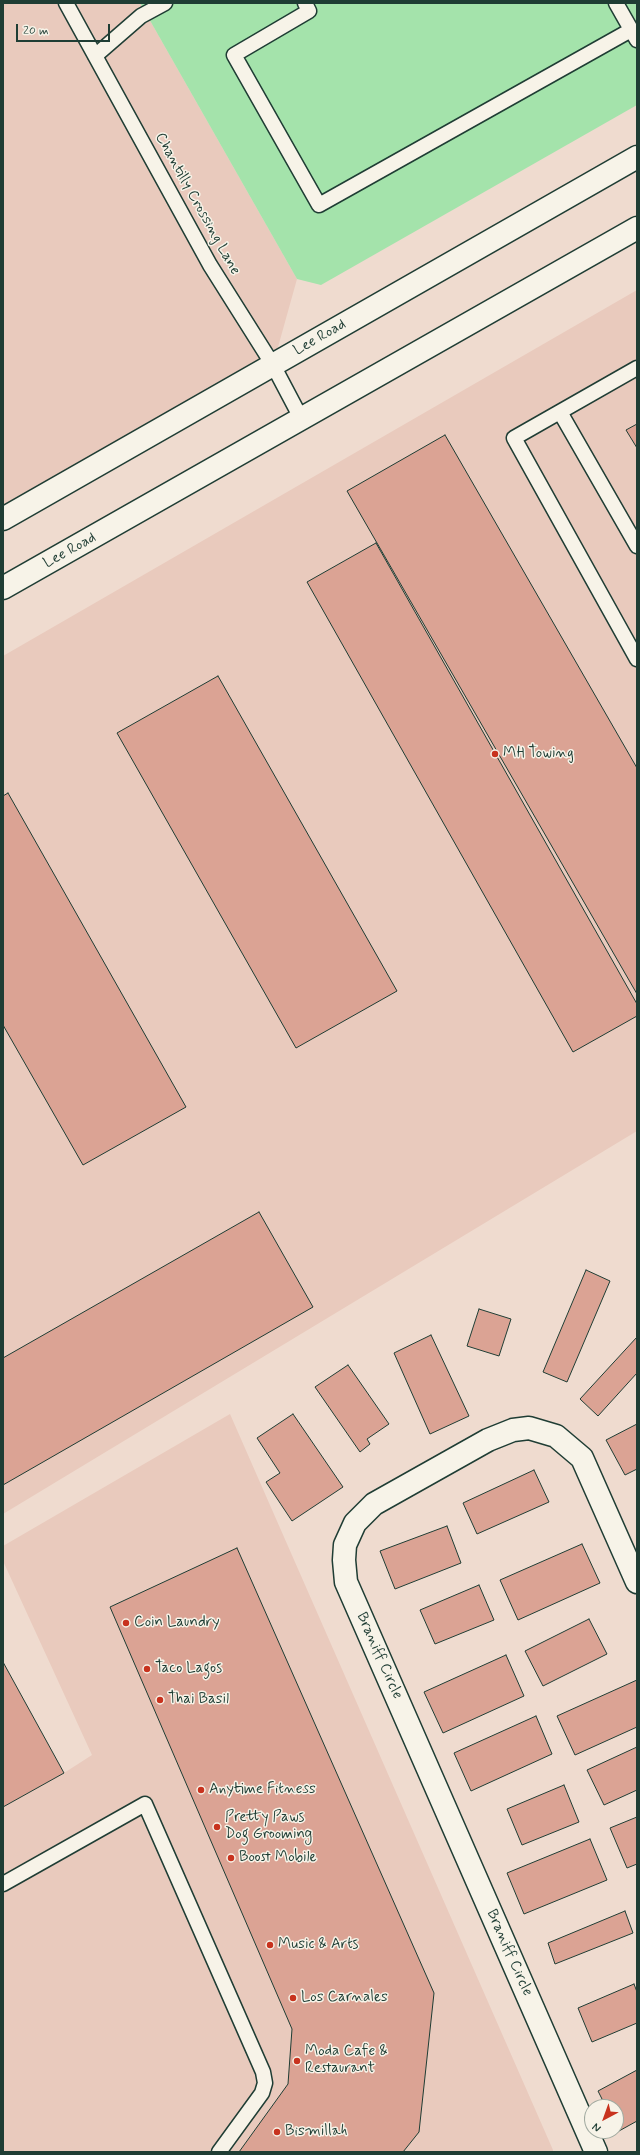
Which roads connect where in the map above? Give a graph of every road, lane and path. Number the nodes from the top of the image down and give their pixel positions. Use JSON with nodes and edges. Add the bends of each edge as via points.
{"nodes":[{"id":1,"x":66,"y":3,"type":"edge"},
{"id":2,"x":165,"y":3,"type":"edge"},
{"id":3,"x":305,"y":3,"type":"edge"},
{"id":4,"x":616,"y":3,"type":"edge"},
{"id":5,"x":634,"y":35,"type":"edge"},
{"id":6,"x":95,"y":56,"type":"junction"},
{"id":7,"x":637,"y":157,"type":"edge"},
{"id":8,"x":637,"y":228,"type":"edge"},
{"id":9,"x":273,"y":365,"type":"junction"},
{"id":10,"x":637,"y":368,"type":"edge"},
{"id":11,"x":560,"y":412,"type":"junction"},
{"id":12,"x":302,"y":420,"type":"junction"},
{"id":13,"x":3,"y":519,"type":"edge"},
{"id":14,"x":637,"y":546,"type":"edge"},
{"id":15,"x":3,"y":588,"type":"edge"},
{"id":16,"x":637,"y":659,"type":"edge"},
{"id":17,"x":637,"y":1582,"type":"edge"},
{"id":18,"x":3,"y":1884,"type":"edge"},
{"id":19,"x":219,"y":2152,"type":"edge"},
{"id":20,"x":596,"y":2152,"type":"edge"}],
"edges":[{"from":1,"to":6,"type":"lane","name":"Chantilly Crossing Lane"},
{"from":2,"to":6,"type":"lane","via":[[141,16]]},
{"from":3,"to":5,"type":"lane","via":[[310,11],[234,55],[319,205]]},
{"from":4,"to":5,"type":"lane"},
{"from":6,"to":9,"type":"lane","name":"Chantilly Crossing Lane","via":[[210,265]]},
{"from":7,"to":9,"type":"street","name":"Lee Road"},
{"from":8,"to":12,"type":"street","name":"Lee Road"},
{"from":9,"to":12,"type":"lane","name":"Chantilly Crossing Lane"},
{"from":9,"to":13,"type":"street","name":"Lee Road"},
{"from":10,"to":11,"type":"lane"},
{"from":11,"to":14,"type":"lane"},
{"from":11,"to":16,"type":"lane","via":[[514,438]]},
{"from":12,"to":15,"type":"street","name":"Lee Road"},
{"from":17,"to":20,"type":"street","name":"Braniff Circle","via":[[582,1458],[556,1436],[529,1428],[513,1430],[488,1440],[374,1504],[355,1523],[345,1545],[346,1582]]},
{"from":18,"to":19,"type":"lane","via":[[145,1804],[263,2072],[265,2083],[262,2093]]}]}
